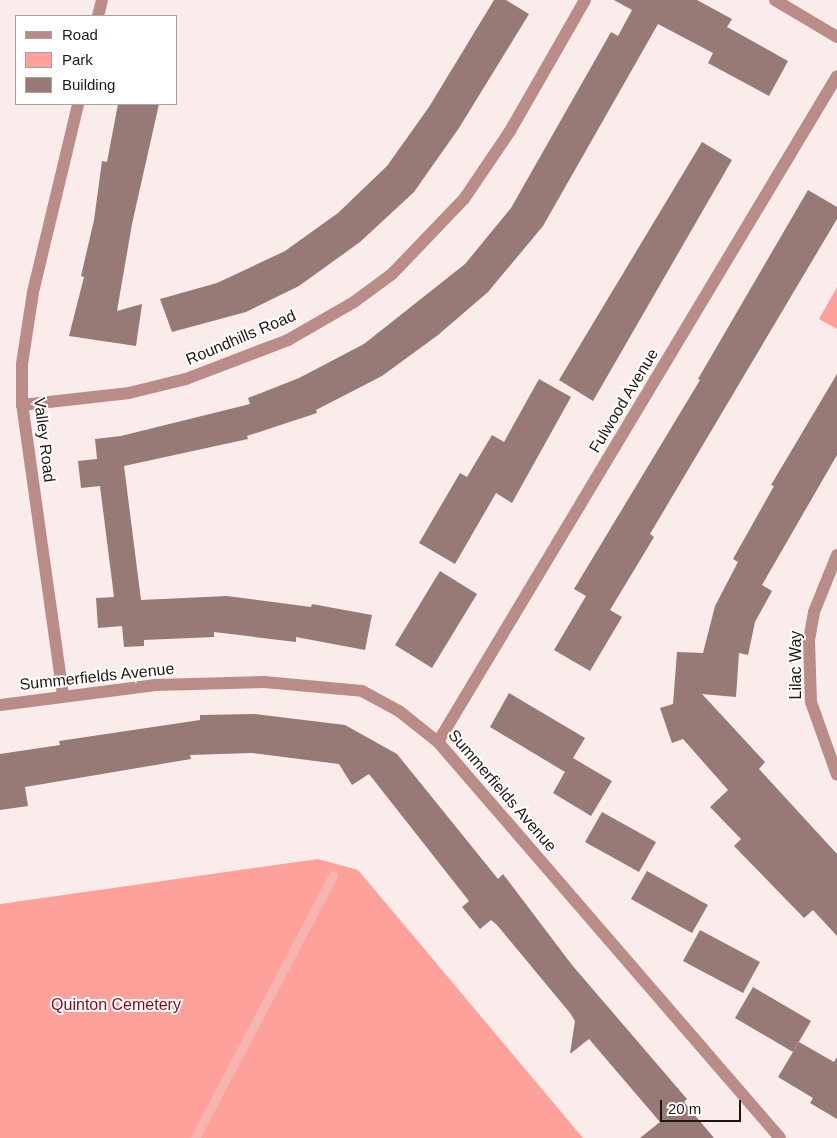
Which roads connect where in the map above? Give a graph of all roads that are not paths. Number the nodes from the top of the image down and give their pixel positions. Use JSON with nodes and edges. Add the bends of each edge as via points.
{"nodes":[{"id":1,"x":102,"y":0,"type":"edge"},
{"id":2,"x":585,"y":0,"type":"edge"},
{"id":3,"x":775,"y":0,"type":"edge"},
{"id":4,"x":98,"y":15,"type":"edge"},
{"id":5,"x":837,"y":37,"type":"edge"},
{"id":6,"x":837,"y":76,"type":"edge"},
{"id":7,"x":78,"y":105,"type":"edge"},
{"id":8,"x":22,"y":405,"type":"junction"},
{"id":9,"x":837,"y":554,"type":"edge"},
{"id":10,"x":63,"y":695,"type":"junction"},
{"id":11,"x":0,"y":705,"type":"edge"},
{"id":12,"x":438,"y":742,"type":"junction"},
{"id":13,"x":837,"y":775,"type":"edge"},
{"id":14,"x":780,"y":1138,"type":"edge"}],
"edges":[{"from":1,"to":4,"type":"street"},
{"from":2,"to":8,"type":"street","name":"Roundhills Road","via":[[510,131],[464,199],[392,274],[288,340],[186,379],[129,393]]},
{"from":3,"to":5,"type":"street"},
{"from":6,"to":12,"type":"street","name":"Fulwood Avenue"},
{"from":7,"to":8,"type":"street","name":"Valley Road","via":[[33,292],[22,364]]},
{"from":8,"to":10,"type":"street","name":"Valley Road"},
{"from":9,"to":13,"type":"street","name":"Lilac Way","via":[[814,612],[809,640],[812,702]]},
{"from":10,"to":11,"type":"street","name":"Summerfields Avenue"},
{"from":10,"to":12,"type":"street","name":"Summerfields Avenue","via":[[156,685],[264,682],[362,691],[399,711]]},
{"from":12,"to":14,"type":"street","name":"Summerfields Avenue"}]}
